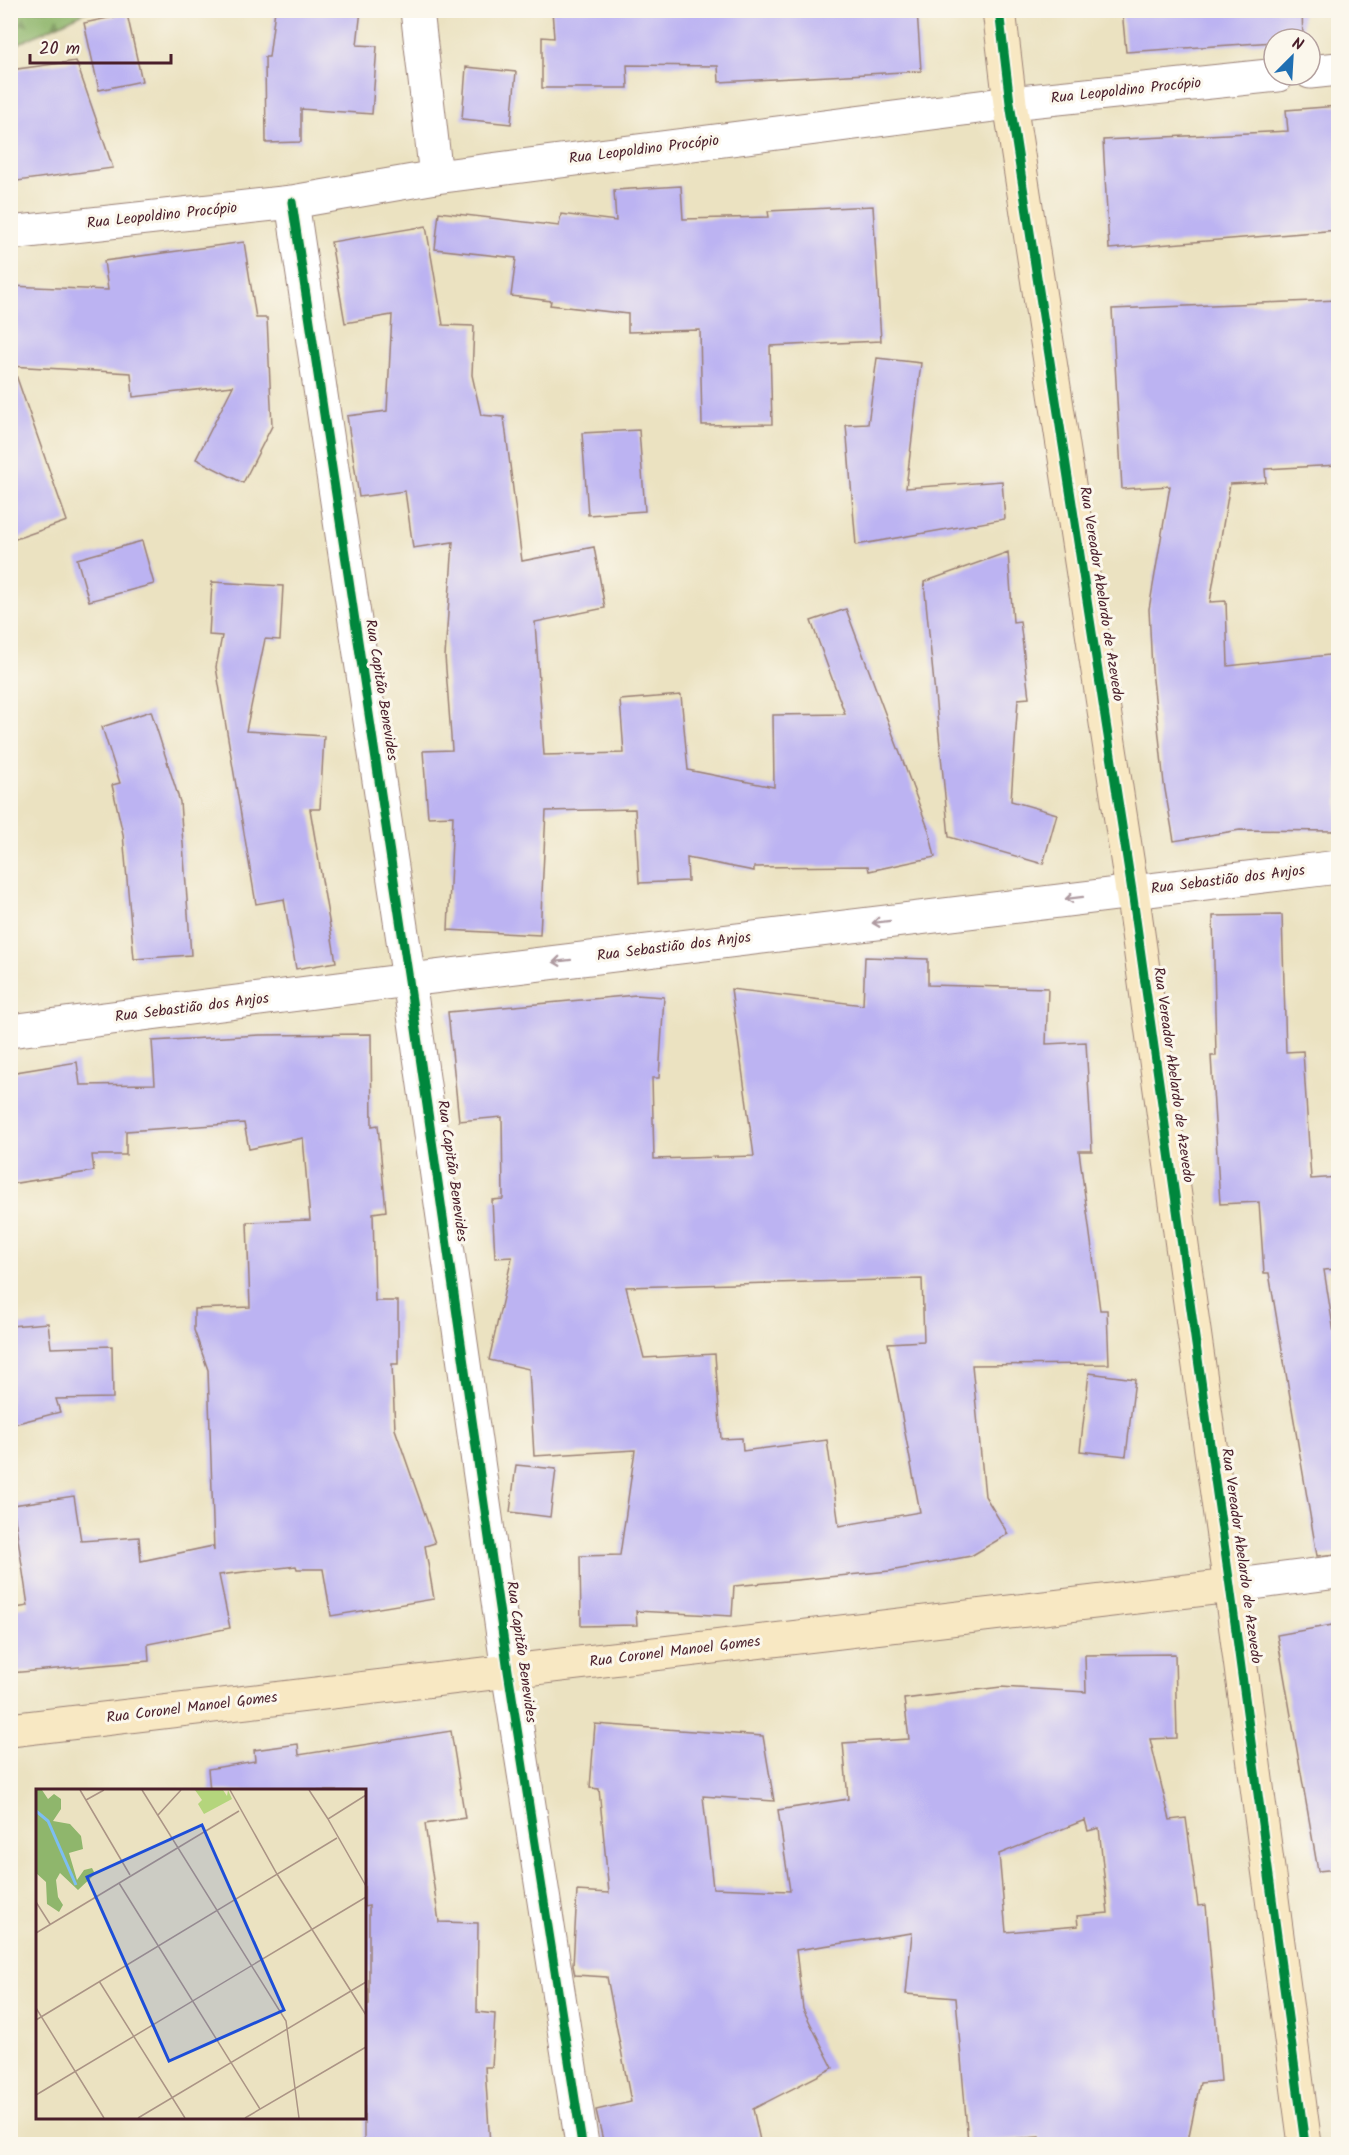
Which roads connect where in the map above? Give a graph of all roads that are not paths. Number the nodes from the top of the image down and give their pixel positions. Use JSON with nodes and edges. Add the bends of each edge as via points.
{"nodes":[{"id":1,"x":417,"y":10,"type":"edge"},
{"id":2,"x":999,"y":10,"type":"edge"},
{"id":3,"x":1338,"y":69,"type":"edge"},
{"id":4,"x":1322,"y":71,"type":"edge"},
{"id":5,"x":1262,"y":77,"type":"edge"},
{"id":6,"x":1010,"y":103,"type":"junction"},
{"id":7,"x":436,"y":177,"type":"junction"},
{"id":8,"x":292,"y":202,"type":"junction"},
{"id":9,"x":10,"y":233,"type":"edge"},
{"id":10,"x":1338,"y":867,"type":"edge"},
{"id":11,"x":1132,"y":891,"type":"junction"},
{"id":12,"x":409,"y":980,"type":"junction"},
{"id":13,"x":10,"y":1031,"type":"edge"},
{"id":14,"x":1338,"y":1572,"type":"edge"},
{"id":15,"x":1230,"y":1586,"type":"junction"},
{"id":16,"x":508,"y":1671,"type":"junction"},
{"id":17,"x":10,"y":1730,"type":"edge"},
{"id":18,"x":582,"y":2145,"type":"edge"},
{"id":19,"x":1305,"y":2145,"type":"edge"}],
"edges":[{"from":1,"to":7,"type":"street"},
{"from":2,"to":6,"type":"street","name":"Rua Vereador Abelardo de Azevedo"},
{"from":3,"to":4,"type":"street"},
{"from":5,"to":6,"type":"street","name":"Rua Leopoldino Procópio"},
{"from":6,"to":7,"type":"street","name":"Rua Leopoldino Procópio"},
{"from":6,"to":11,"type":"street","name":"Rua Vereador Abelardo de Azevedo"},
{"from":7,"to":8,"type":"street","name":"Rua Leopoldino Procópio"},
{"from":8,"to":9,"type":"street","name":"Rua Leopoldino Procópio"},
{"from":8,"to":12,"type":"street","name":"Rua Capitão Benevides"},
{"from":10,"to":11,"type":"street","name":"Rua Sebastião dos Anjos"},
{"from":11,"to":12,"type":"street","name":"Rua Sebastião dos Anjos","one_way":true},
{"from":11,"to":15,"type":"street","name":"Rua Vereador Abelardo de Azevedo"},
{"from":12,"to":13,"type":"street","name":"Rua Sebastião dos Anjos"},
{"from":12,"to":16,"type":"street","name":"Rua Capitão Benevides"},
{"from":14,"to":15,"type":"street","name":"Rua Coronel Manoel Gomes"},
{"from":15,"to":16,"type":"street","name":"Rua Coronel Manoel Gomes"},
{"from":15,"to":19,"type":"street","name":"Rua Vereador Abelardo de Azevedo"},
{"from":16,"to":17,"type":"street","name":"Rua Coronel Manoel Gomes"},
{"from":16,"to":18,"type":"street","name":"Rua Capitão Benevides"}]}
